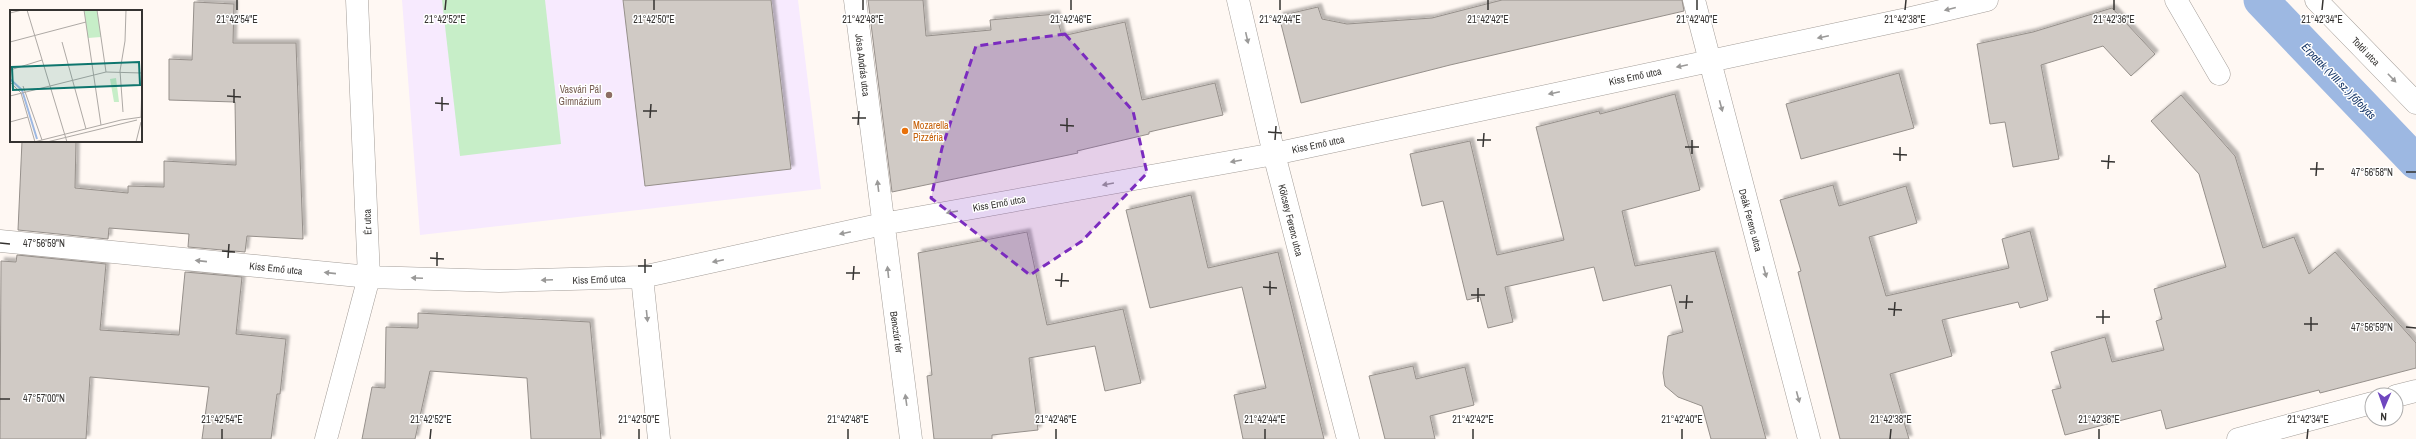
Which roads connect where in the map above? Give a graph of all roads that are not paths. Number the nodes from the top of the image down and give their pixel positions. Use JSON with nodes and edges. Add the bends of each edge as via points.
{"nodes":[{"id":1,"x":357,"y":0,"type":"edge"},
{"id":2,"x":855,"y":0,"type":"edge"},
{"id":3,"x":1238,"y":0,"type":"edge"},
{"id":4,"x":1694,"y":0,"type":"edge"},
{"id":5,"x":1987,"y":0,"type":"edge"},
{"id":6,"x":2176,"y":0,"type":"edge"},
{"id":7,"x":2316,"y":0,"type":"edge"},
{"id":8,"x":1709,"y":60,"type":"junction"},
{"id":9,"x":2219,"y":74,"type":"dead end"},
{"id":10,"x":2416,"y":103,"type":"edge"},
{"id":11,"x":1274,"y":154,"type":"junction"},
{"id":12,"x":883,"y":224,"type":"junction"},
{"id":13,"x":0,"y":241,"type":"edge"},
{"id":14,"x":369,"y":277,"type":"junction"},
{"id":15,"x":642,"y":277,"type":"junction"},
{"id":16,"x":2416,"y":391,"type":"edge"},
{"id":17,"x":2404,"y":394,"type":"edge"},
{"id":18,"x":2364,"y":405,"type":"edge"},
{"id":19,"x":326,"y":439,"type":"edge"},
{"id":20,"x":660,"y":439,"type":"edge"},
{"id":21,"x":911,"y":439,"type":"edge"},
{"id":22,"x":1348,"y":439,"type":"edge"},
{"id":23,"x":1809,"y":439,"type":"edge"},
{"id":24,"x":2238,"y":439,"type":"edge"}],
"edges":[{"from":1,"to":14,"type":"street","name":"Ér utca"},
{"from":12,"to":2,"type":"street","name":"Jósa András utca","one_way":true},
{"from":3,"to":11,"type":"street","name":"Kölcsey Ferenc utca","one_way":true},
{"from":4,"to":8,"type":"street","name":"Deák Ferenc utca"},
{"from":5,"to":8,"type":"street","name":"Kiss Ernő utca","one_way":true},
{"from":6,"to":9,"type":"street"},
{"from":7,"to":10,"type":"street","name":"Toldi utca","one_way":true},
{"from":8,"to":11,"type":"street","name":"Kiss Ernő utca","one_way":true},
{"from":8,"to":23,"type":"street","name":"Deák Ferenc utca","one_way":true},
{"from":11,"to":12,"type":"street","name":"Kiss Ernő utca","one_way":true},
{"from":11,"to":22,"type":"street","name":"Kölcsey Ferenc utca"},
{"from":12,"to":15,"type":"street","name":"Kiss Ernő utca","one_way":true},
{"from":21,"to":12,"type":"street","name":"Benczúr tér","one_way":true},
{"from":14,"to":13,"type":"street","name":"Kiss Ernő utca","one_way":true},
{"from":15,"to":14,"type":"street","name":"Kiss Ernő utca","one_way":true,"via":[[499,281]]},
{"from":14,"to":19,"type":"street","name":"Ér utca"},
{"from":15,"to":20,"type":"street","one_way":true},
{"from":16,"to":17,"type":"street"},
{"from":18,"to":24,"type":"street"}]}
